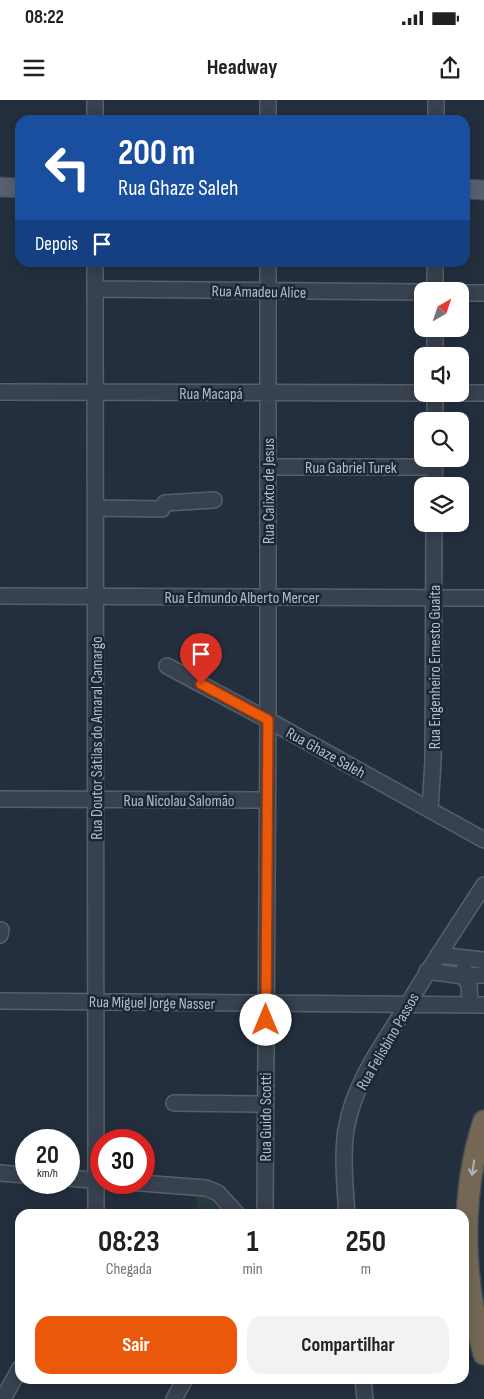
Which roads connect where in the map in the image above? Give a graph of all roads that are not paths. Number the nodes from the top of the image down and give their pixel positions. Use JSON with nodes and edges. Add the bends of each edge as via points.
{"nodes":[{"id":1,"x":95,"y":100,"type":"edge"},
{"id":2,"x":268,"y":100,"type":"edge"},
{"id":3,"x":436,"y":100,"type":"edge"},
{"id":4,"x":95,"y":115,"type":"edge"},
{"id":5,"x":268,"y":115,"type":"edge"},
{"id":6,"x":436,"y":115,"type":"edge"},
{"id":7,"x":0,"y":187,"type":"edge"},
{"id":8,"x":15,"y":188,"type":"edge"},
{"id":9,"x":470,"y":189,"type":"edge"},
{"id":10,"x":484,"y":190,"type":"edge"},
{"id":11,"x":95,"y":267,"type":"edge"},
{"id":12,"x":268,"y":267,"type":"edge"},
{"id":13,"x":435,"y":267,"type":"edge"},
{"id":14,"x":435,"y":282,"type":"edge"},
{"id":15,"x":95,"y":289,"type":"junction"},
{"id":16,"x":268,"y":291,"type":"junction"},
{"id":17,"x":414,"y":292,"type":"edge"},
{"id":18,"x":469,"y":293,"type":"edge"},
{"id":19,"x":484,"y":293,"type":"edge"},
{"id":20,"x":0,"y":392,"type":"edge"},
{"id":21,"x":96,"y":392,"type":"junction"},
{"id":22,"x":268,"y":393,"type":"junction"},
{"id":23,"x":414,"y":393,"type":"edge"},
{"id":24,"x":469,"y":393,"type":"edge"},
{"id":25,"x":484,"y":393,"type":"edge"},
{"id":26,"x":414,"y":463,"type":"edge"},
{"id":27,"x":268,"y":467,"type":"junction"},
{"id":28,"x":214,"y":500,"type":"dead end"},
{"id":29,"x":96,"y":508,"type":"junction"},
{"id":30,"x":434,"y":532,"type":"edge"},
{"id":31,"x":0,"y":596,"type":"edge"},
{"id":32,"x":96,"y":596,"type":"junction"},
{"id":33,"x":268,"y":597,"type":"junction"},
{"id":34,"x":434,"y":598,"type":"junction"},
{"id":35,"x":484,"y":598,"type":"edge"},
{"id":36,"x":167,"y":666,"type":"dead end"},
{"id":37,"x":268,"y":720,"type":"junction"},
{"id":38,"x":0,"y":799,"type":"edge"},
{"id":39,"x":96,"y":799,"type":"junction"},
{"id":40,"x":267,"y":800,"type":"junction"},
{"id":41,"x":430,"y":810,"type":"junction"},
{"id":42,"x":484,"y":840,"type":"edge"},
{"id":43,"x":484,"y":885,"type":"edge"},
{"id":44,"x":438,"y":955,"type":"junction"},
{"id":45,"x":464,"y":958,"type":"junction"},
{"id":46,"x":484,"y":960,"type":"edge"},
{"id":47,"x":427,"y":971,"type":"junction"},
{"id":48,"x":484,"y":975,"type":"edge"},
{"id":49,"x":463,"y":976,"type":"junction"},
{"id":50,"x":0,"y":1000,"type":"edge"},
{"id":51,"x":96,"y":1001,"type":"junction"},
{"id":52,"x":480,"y":1002,"type":"edge"},
{"id":53,"x":266,"y":1003,"type":"junction"},
{"id":54,"x":408,"y":1004,"type":"junction"},
{"id":55,"x":174,"y":1103,"type":"dead end"},
{"id":56,"x":265,"y":1104,"type":"junction"},
{"id":57,"x":484,"y":1121,"type":"edge"},
{"id":58,"x":98,"y":1129,"type":"edge"},
{"id":59,"x":0,"y":1173,"type":"edge"},
{"id":60,"x":15,"y":1174,"type":"edge"},
{"id":61,"x":155,"y":1184,"type":"edge"},
{"id":62,"x":98,"y":1194,"type":"edge"},
{"id":63,"x":96,"y":1209,"type":"edge"},
{"id":64,"x":232,"y":1209,"type":"edge"},
{"id":65,"x":264,"y":1209,"type":"edge"},
{"id":66,"x":347,"y":1209,"type":"edge"},
{"id":67,"x":469,"y":1215,"type":"edge"},
{"id":68,"x":469,"y":1256,"type":"edge"},
{"id":69,"x":484,"y":1354,"type":"edge"},
{"id":70,"x":15,"y":1377,"type":"edge"},
{"id":71,"x":182,"y":1384,"type":"edge"},
{"id":72,"x":364,"y":1384,"type":"edge"},
{"id":73,"x":3,"y":1399,"type":"edge"},
{"id":74,"x":174,"y":1399,"type":"edge"},
{"id":75,"x":365,"y":1399,"type":"edge"}],
"edges":[{"from":1,"to":4,"type":"street"},
{"from":2,"to":5,"type":"street"},
{"from":3,"to":6,"type":"street"},
{"from":7,"to":8,"type":"main road"},
{"from":9,"to":10,"type":"main road"},
{"from":11,"to":15,"type":"street","name":"Rua Doutor Sátilas do Amaral Camargo"},
{"from":12,"to":16,"type":"street","name":"Rua Calixto de Jesus"},
{"from":13,"to":14,"type":"street"},
{"from":15,"to":16,"type":"street","name":"Rua Amadeu Alice"},
{"from":15,"to":21,"type":"street","name":"Rua Doutor Sátilas do Amaral Camargo"},
{"from":16,"to":17,"type":"street","name":"Rua Amadeu Alice"},
{"from":16,"to":22,"type":"street","name":"Rua Calixto de Jesus"},
{"from":18,"to":19,"type":"street"},
{"from":20,"to":21,"type":"street","name":"Rua Macapá"},
{"from":21,"to":22,"type":"street","name":"Rua Macapá"},
{"from":21,"to":29,"type":"street","name":"Rua Doutor Sátilas do Amaral Camargo"},
{"from":22,"to":23,"type":"street","name":"Rua Macapá"},
{"from":22,"to":27,"type":"street","name":"Rua Calixto de Jesus"},
{"from":24,"to":25,"type":"street"},
{"from":26,"to":27,"type":"street","name":"Rua Gabriel Turek"},
{"from":27,"to":33,"type":"street","name":"Rua Calixto de Jesus"},
{"from":28,"to":29,"type":"street","via":[[165,503],[162,509]]},
{"from":29,"to":32,"type":"street","name":"Rua Doutor Sátilas do Amaral Camargo"},
{"from":30,"to":34,"type":"street","name":"Rua Engenheiro Ernesto Guaíta"},
{"from":31,"to":32,"type":"street","name":"Rua Edmundo Alberto Mercer"},
{"from":32,"to":33,"type":"street","name":"Rua Edmundo Alberto Mercer"},
{"from":32,"to":39,"type":"street","name":"Rua Doutor Sátilas do Amaral Camargo"},
{"from":33,"to":34,"type":"street","name":"Rua Edmundo Alberto Mercer"},
{"from":33,"to":37,"type":"street","name":"Rua Calixto de Jesus"},
{"from":34,"to":35,"type":"street","name":"Rua Edmundo Alberto Mercer"},
{"from":34,"to":41,"type":"street","name":"Rua Engenheiro Ernesto Guaíta"},
{"from":36,"to":37,"type":"street","name":"Rua Ghaze Saleh"},
{"from":37,"to":40,"type":"street","name":"Rua Guido Scotti"},
{"from":37,"to":41,"type":"street","name":"Rua Ghaze Saleh"},
{"from":38,"to":39,"type":"street","name":"Rua Nicolau Salomão"},
{"from":39,"to":40,"type":"street","name":"Rua Nicolau Salomão"},
{"from":39,"to":51,"type":"street","name":"Rua Doutor Sátilas do Amaral Camargo"},
{"from":40,"to":53,"type":"street","name":"Rua Guido Scotti"},
{"from":41,"to":42,"type":"street","name":"Rua Ghaze Saleh"},
{"from":43,"to":44,"type":"street","name":"Rua Felisbino Passos"},
{"from":44,"to":45,"type":"street"},
{"from":44,"to":47,"type":"street","name":"Rua Felisbino Passos"},
{"from":45,"to":46,"type":"street"},
{"from":45,"to":49,"type":"street"},
{"from":47,"to":49,"type":"street"},
{"from":47,"to":54,"type":"street","name":"Rua Felisbino Passos"},
{"from":48,"to":49,"type":"street"},
{"from":49,"to":52,"type":"street"},
{"from":50,"to":51,"type":"street","name":"Rua Miguel Jorge Nasser"},
{"from":51,"to":53,"type":"street","name":"Rua Miguel Jorge Nasser"},
{"from":51,"to":58,"type":"street","name":"Rua Doutor Sátilas do Amaral Camargo"},
{"from":52,"to":54,"type":"street","name":"Rua Miguel Jorge Nasser"},
{"from":53,"to":54,"type":"street","name":"Rua Miguel Jorge Nasser"},
{"from":53,"to":56,"type":"street","name":"Rua Guido Scotti"},
{"from":54,"to":66,"type":"street","name":"Rua Felisbino Passos","via":[[364,1075],[351,1110],[344,1146]]},
{"from":55,"to":56,"type":"street"},
{"from":56,"to":65,"type":"street","name":"Rua Guido Scotti"},
{"from":57,"to":67,"type":"highway","one_way":true,"via":[[472,1172]]},
{"from":59,"to":60,"type":"street"},
{"from":61,"to":64,"type":"street","via":[[213,1190]]},
{"from":62,"to":63,"type":"street","name":"Rua Doutor Sátilas do Amaral Camargo"},
{"from":68,"to":69,"type":"highway","one_way":true,"via":[[475,1317]]},
{"from":70,"to":73,"type":"street"},
{"from":71,"to":74,"type":"street"},
{"from":72,"to":75,"type":"street"}]}
